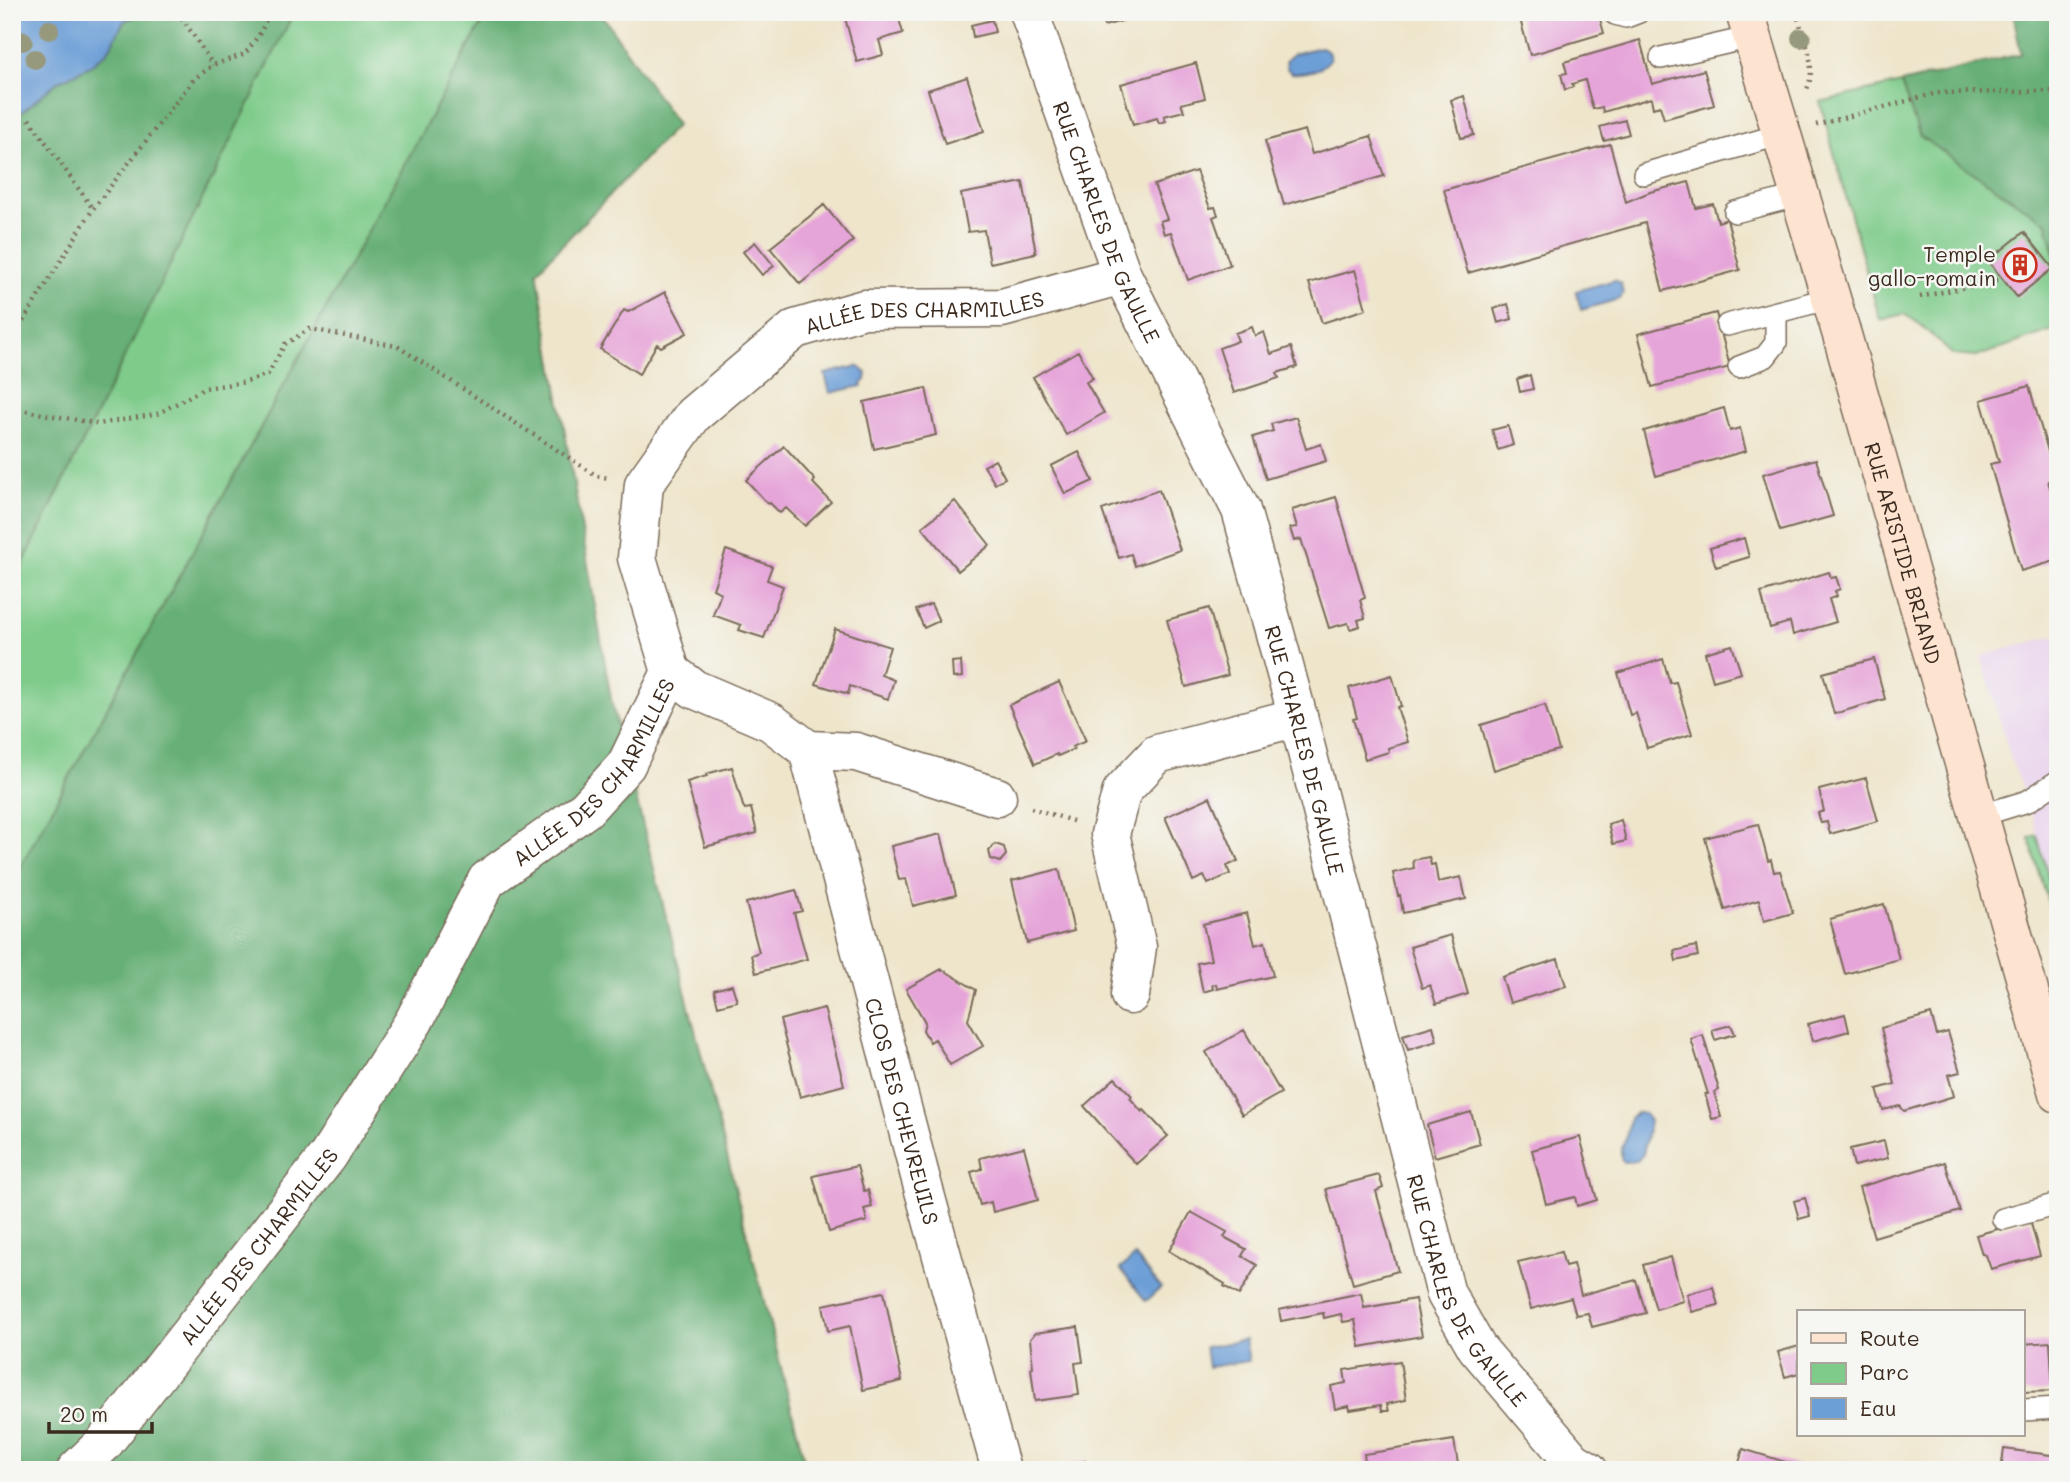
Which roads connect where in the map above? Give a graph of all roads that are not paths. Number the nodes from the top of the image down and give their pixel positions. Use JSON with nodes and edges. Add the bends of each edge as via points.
{"nodes":[{"id":1,"x":1029,"y":12,"type":"edge"},
{"id":2,"x":1639,"y":12,"type":"edge"},
{"id":3,"x":1615,"y":15,"type":"dead end"},
{"id":4,"x":1749,"y":25,"type":"edge"},
{"id":5,"x":1661,"y":58,"type":"dead end"},
{"id":6,"x":1782,"y":134,"type":"junction"},
{"id":7,"x":1644,"y":174,"type":"dead end"},
{"id":8,"x":1800,"y":195,"type":"junction"},
{"id":9,"x":1735,"y":212,"type":"dead end"},
{"id":10,"x":1122,"y":275,"type":"junction"},
{"id":11,"x":1831,"y":298,"type":"junction"},
{"id":12,"x":1776,"y":313,"type":"junction"},
{"id":13,"x":1727,"y":325,"type":"dead end"},
{"id":14,"x":1739,"y":367,"type":"dead end"},
{"id":15,"x":671,"y":672,"type":"junction"},
{"id":16,"x":1298,"y":717,"type":"junction"},
{"id":17,"x":808,"y":750,"type":"junction"},
{"id":18,"x":2058,"y":781,"type":"edge"},
{"id":19,"x":997,"y":797,"type":"road end"},
{"id":20,"x":1979,"y":816,"type":"junction"},
{"id":21,"x":1130,"y":995,"type":"dead end"},
{"id":22,"x":2055,"y":1074,"type":"edge"},
{"id":23,"x":2058,"y":1204,"type":"edge"},
{"id":24,"x":2003,"y":1219,"type":"dead end"},
{"id":25,"x":2058,"y":1408,"type":"edge"},
{"id":26,"x":2024,"y":1410,"type":"edge"},
{"id":27,"x":76,"y":1470,"type":"edge"},
{"id":28,"x":1001,"y":1470,"type":"edge"},
{"id":29,"x":1588,"y":1470,"type":"edge"}],
"edges":[{"from":1,"to":10,"type":"street","name":"RUE CHARLES DE GAULLE"},
{"from":2,"to":3,"type":"lane"},
{"from":4,"to":5,"type":"lane"},
{"from":4,"to":6,"type":"street","name":"RUE ARISTIDE BRIAND"},
{"from":6,"to":7,"type":"lane"},
{"from":6,"to":8,"type":"street","name":"RUE ARISTIDE BRIAND"},
{"from":8,"to":9,"type":"lane"},
{"from":8,"to":11,"type":"street","name":"RUE ARISTIDE BRIAND"},
{"from":10,"to":15,"type":"street","name":"ALLÉE DES CHARMILLES","via":[[1002,309],[864,309],[795,329],[693,415],[645,484],[637,558]]},
{"from":10,"to":16,"type":"street","name":"RUE CHARLES DE GAULLE","via":[[1241,510]]},
{"from":11,"to":12,"type":"lane"},
{"from":11,"to":20,"type":"street","name":"RUE ARISTIDE BRIAND"},
{"from":12,"to":13,"type":"lane"},
{"from":12,"to":14,"type":"lane","via":[[1776,343],[1765,357]]},
{"from":15,"to":17,"type":"street","via":[[694,689],[771,722]]},
{"from":15,"to":27,"type":"street","name":"ALLÉE DES CHARMILLES","via":[[626,765],[586,809],[487,880],[414,1021],[328,1156],[104,1444]]},
{"from":16,"to":21,"type":"street","via":[[1157,754],[1122,791],[1110,834],[1137,947]]},
{"from":16,"to":29,"type":"street","name":"RUE CHARLES DE GAULLE","via":[[1446,1294],[1477,1348],[1573,1461]]},
{"from":17,"to":19,"type":"street","via":[[856,752]]},
{"from":17,"to":28,"type":"street","name":"CLOS DES CHEVREUILS"},
{"from":18,"to":20,"type":"lane","via":[[2028,801]]},
{"from":20,"to":22,"type":"street","name":"RUE ARISTIDE BRIAND"},
{"from":23,"to":24,"type":"lane"},
{"from":25,"to":26,"type":"lane"}]}
